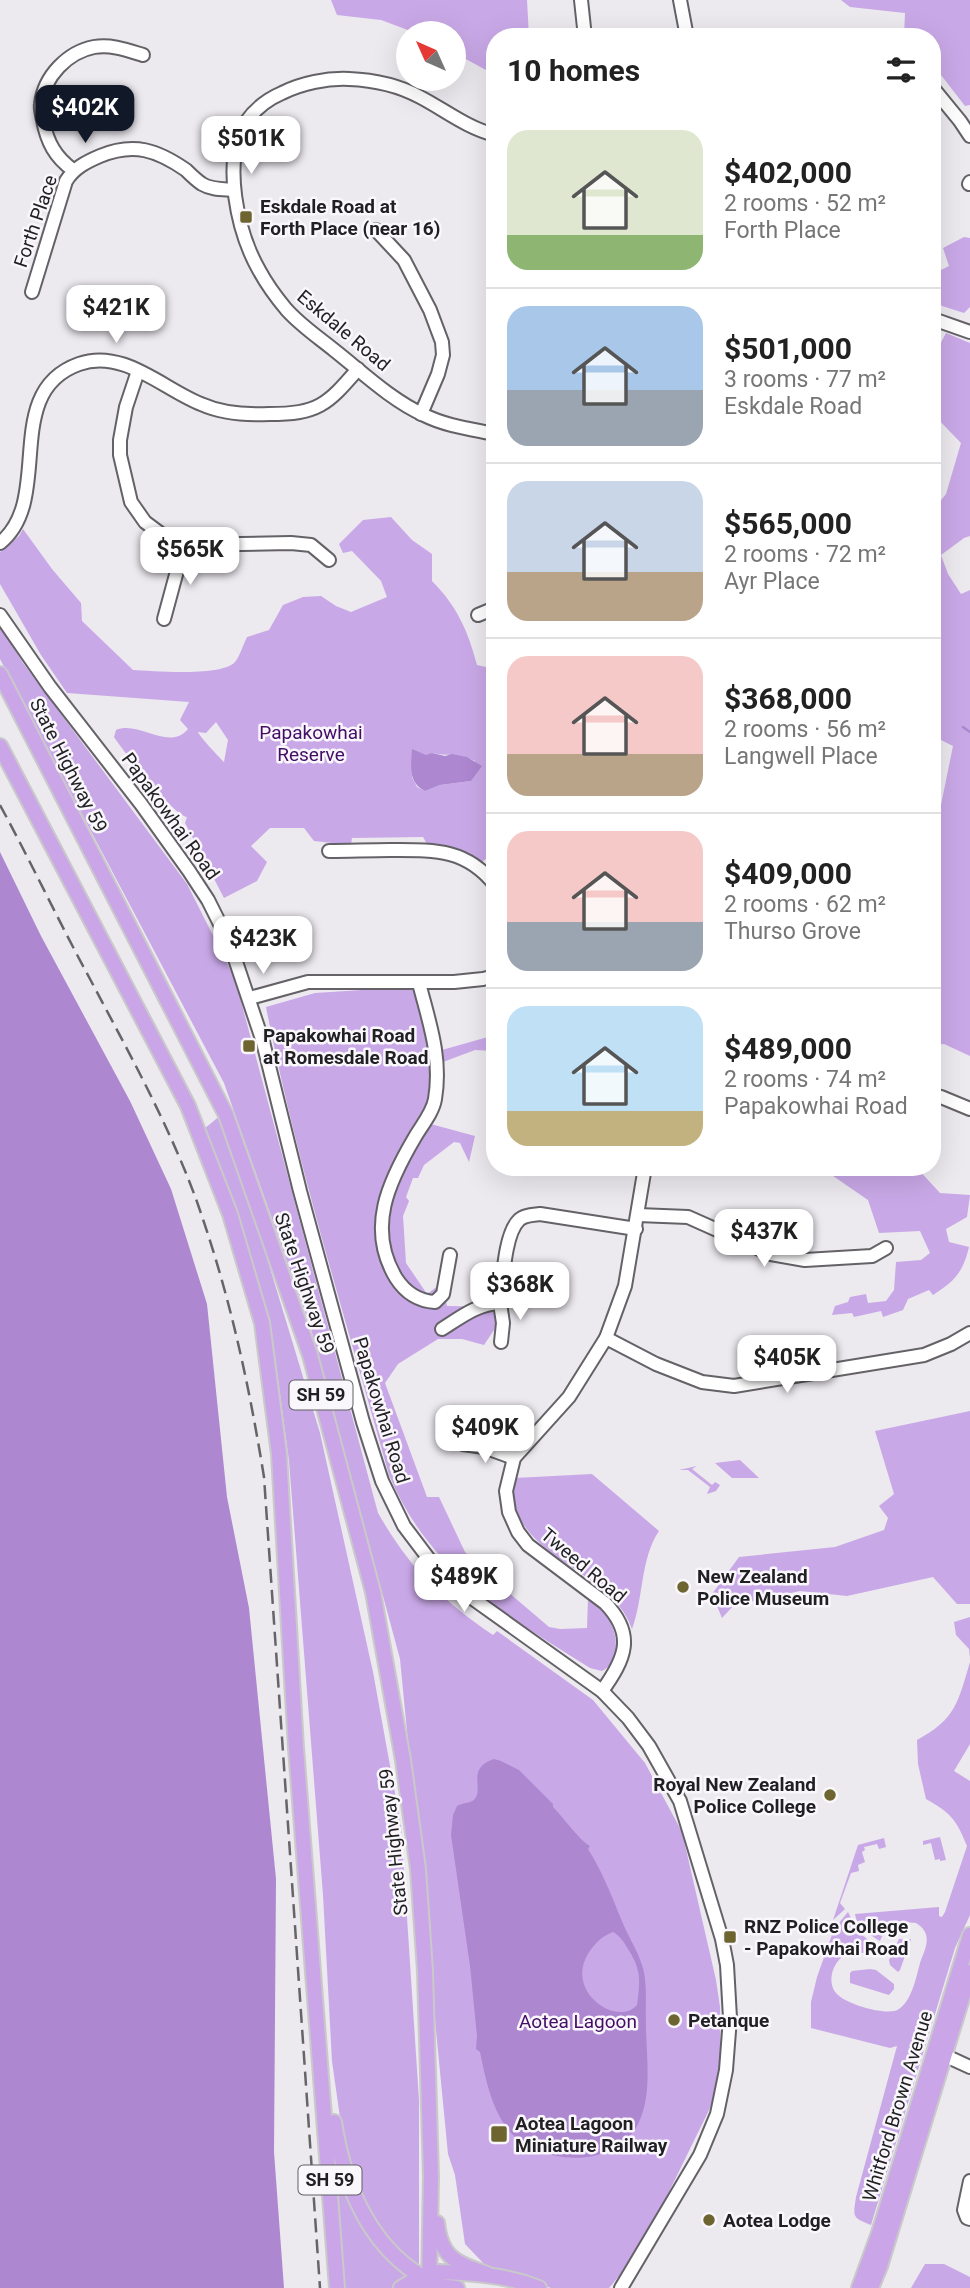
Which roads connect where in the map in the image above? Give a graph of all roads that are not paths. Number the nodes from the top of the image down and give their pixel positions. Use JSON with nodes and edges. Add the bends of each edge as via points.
{"nodes":[{"id":1,"x":581,"y":0,"type":"edge"},
{"id":2,"x":680,"y":0,"type":"edge"},
{"id":3,"x":584,"y":28,"type":"edge"},
{"id":4,"x":685,"y":28,"type":"edge"},
{"id":5,"x":143,"y":55,"type":"dead end"},
{"id":6,"x":941,"y":98,"type":"edge"},
{"id":7,"x":486,"y":132,"type":"edge"},
{"id":8,"x":970,"y":136,"type":"edge"},
{"id":9,"x":73,"y":170,"type":"junction"},
{"id":10,"x":234,"y":190,"type":"junction"},
{"id":11,"x":376,"y":230,"type":"dead end"},
{"id":12,"x":32,"y":292,"type":"dead end"},
{"id":13,"x":941,"y":321,"type":"edge"},
{"id":14,"x":970,"y":332,"type":"edge"},
{"id":15,"x":358,"y":369,"type":"junction"},
{"id":16,"x":138,"y":371,"type":"junction"},
{"id":17,"x":421,"y":414,"type":"junction"},
{"id":18,"x":486,"y":433,"type":"edge"},
{"id":19,"x":0,"y":543,"type":"edge"},
{"id":20,"x":184,"y":545,"type":"junction"},
{"id":21,"x":329,"y":560,"type":"dead end"},
{"id":22,"x":486,"y":612,"type":"edge"},
{"id":23,"x":0,"y":615,"type":"edge"},
{"id":24,"x":478,"y":615,"type":"dead end"},
{"id":25,"x":164,"y":619,"type":"dead end"},
{"id":26,"x":0,"y":674,"type":"edge"},
{"id":27,"x":0,"y":746,"type":"edge"},
{"id":28,"x":329,"y":851,"type":"dead end"},
{"id":29,"x":486,"y":875,"type":"edge"},
{"id":30,"x":486,"y":978,"type":"edge"},
{"id":31,"x":419,"y":982,"type":"junction"},
{"id":32,"x":250,"y":998,"type":"junction"},
{"id":33,"x":941,"y":1097,"type":"edge"},
{"id":34,"x":970,"y":1109,"type":"edge"},
{"id":35,"x":644,"y":1176,"type":"edge"},
{"id":36,"x":638,"y":1215,"type":"junction"},
{"id":37,"x":636,"y":1229,"type":"junction"},
{"id":38,"x":886,"y":1248,"type":"dead end"},
{"id":39,"x":450,"y":1255,"type":"dead end"},
{"id":40,"x":500,"y":1303,"type":"junction"},
{"id":41,"x":442,"y":1329,"type":"dead end"},
{"id":42,"x":970,"y":1333,"type":"edge"},
{"id":43,"x":606,"y":1338,"type":"junction"},
{"id":44,"x":501,"y":1342,"type":"dead end"},
{"id":45,"x":463,"y":1444,"type":"dead end"},
{"id":46,"x":514,"y":1458,"type":"junction"},
{"id":47,"x":602,"y":1691,"type":"junction"},
{"id":48,"x":970,"y":1935,"type":"edge"},
{"id":49,"x":970,"y":1972,"type":"edge"},
{"id":50,"x":939,"y":2053,"type":"junction"},
{"id":51,"x":970,"y":2067,"type":"edge"},
{"id":52,"x":322,"y":2073,"type":"junction"},
{"id":53,"x":431,"y":2176,"type":"junction"},
{"id":54,"x":970,"y":2181,"type":"edge"},
{"id":55,"x":970,"y":2219,"type":"edge"},
{"id":56,"x":487,"y":2274,"type":"junction"},
{"id":57,"x":429,"y":2284,"type":"edge"},
{"id":58,"x":337,"y":2288,"type":"edge"},
{"id":59,"x":401,"y":2288,"type":"edge"},
{"id":60,"x":457,"y":2288,"type":"edge"},
{"id":61,"x":539,"y":2288,"type":"edge"},
{"id":62,"x":618,"y":2288,"type":"edge"},
{"id":63,"x":859,"y":2288,"type":"edge"},
{"id":64,"x":871,"y":2288,"type":"edge"}],
"edges":[{"from":1,"to":3,"type":"street"},
{"from":2,"to":4,"type":"street"},
{"from":5,"to":9,"type":"street","via":[[122,48],[93,47],[75,53],[53,74],[41,104],[47,137]]},
{"from":6,"to":8,"type":"street"},
{"from":7,"to":10,"type":"street","name":"Eskdale Road","via":[[396,86],[345,79],[320,81],[270,99],[247,121],[236,150]]},
{"from":9,"to":10,"type":"street","name":"Forth Place","via":[[117,150],[146,149],[203,184]]},
{"from":9,"to":12,"type":"street","name":"Forth Place","via":[[60,196]]},
{"from":10,"to":15,"type":"street","name":"Eskdale Road","via":[[252,256],[264,278],[297,320]]},
{"from":11,"to":17,"type":"street","via":[[404,260],[442,342],[438,374]]},
{"from":13,"to":14,"type":"street"},
{"from":15,"to":16,"type":"street","via":[[327,402],[293,415],[209,407]]},
{"from":15,"to":17,"type":"street","name":"Eskdale Road"},
{"from":16,"to":19,"type":"street","via":[[121,363],[94,361],[78,364],[49,384],[31,428],[23,505],[12,530]]},
{"from":16,"to":20,"type":"street","via":[[120,440],[130,500],[145,522]]},
{"from":17,"to":18,"type":"street"},
{"from":20,"to":21,"type":"street","via":[[312,545]]},
{"from":20,"to":25,"type":"street"},
{"from":22,"to":24,"type":"street"},
{"from":23,"to":32,"type":"street","name":"Papakowhai Road","via":[[208,900]]},
{"from":26,"to":53,"type":"main road","name":"State Highway 59","number":"SH 59","via":[[226,1115],[310,1355],[373,1592],[404,1760],[425,1971]]},
{"from":27,"to":52,"type":"main road","number":"SH 59","via":[[188,1106],[230,1214],[262,1323],[279,1454]]},
{"from":28,"to":29,"type":"street","via":[[441,851],[465,859]]},
{"from":30,"to":31,"type":"street"},
{"from":31,"to":32,"type":"street","via":[[308,982]]},
{"from":31,"to":39,"type":"street","via":[[437,1052],[435,1099],[395,1170],[383,1202],[382,1233],[393,1273],[416,1299],[435,1301],[443,1294]]},
{"from":32,"to":47,"type":"street","name":"Papakowhai Road","via":[[363,1422],[387,1495],[417,1544],[457,1588]]},
{"from":33,"to":34,"type":"street"},
{"from":35,"to":36,"type":"street"},
{"from":36,"to":37,"type":"street"},
{"from":36,"to":38,"type":"street","via":[[688,1217],[771,1254],[805,1260],[873,1256]]},
{"from":37,"to":40,"type":"street","via":[[527,1215],[510,1237]]},
{"from":37,"to":43,"type":"street","via":[[625,1286]]},
{"from":40,"to":41,"type":"street","via":[[476,1308]]},
{"from":40,"to":44,"type":"street"},
{"from":42,"to":43,"type":"street","via":[[924,1355],[734,1387],[702,1382]]},
{"from":43,"to":46,"type":"street","via":[[569,1397]]},
{"from":45,"to":46,"type":"street"},
{"from":46,"to":47,"type":"street","name":"Tweed Road","via":[[506,1502],[518,1531],[528,1545],[605,1602],[621,1624],[623,1656]]},
{"from":47,"to":62,"type":"street","name":"Papakowhai Road","via":[[649,1746],[680,1801],[722,1939],[730,1991],[726,2070],[710,2134]]},
{"from":48,"to":50,"type":"main road","name":"Whitford Brown Avenue"},
{"from":49,"to":50,"type":"main road","name":"Whitford Brown Avenue"},
{"from":50,"to":51,"type":"street"},
{"from":50,"to":63,"type":"main road","name":"Whitford Brown Avenue"},
{"from":50,"to":64,"type":"main road","name":"Whitford Brown Avenue"},
{"from":52,"to":57,"type":"main road","via":[[342,2162],[365,2220],[412,2272]]},
{"from":52,"to":58,"type":"main road","number":"SH 59"},
{"from":53,"to":56,"type":"main road","via":[[442,2246],[459,2265]]},
{"from":53,"to":57,"type":"main road","name":"State Highway 59","number":"SH 59"},
{"from":54,"to":55,"type":"street","via":[[964,2210]]},
{"from":56,"to":57,"type":"main road","via":[[438,2272]]},
{"from":56,"to":61,"type":"main road"},
{"from":57,"to":59,"type":"main road","via":[[411,2282]]},
{"from":57,"to":60,"type":"main road"}]}
